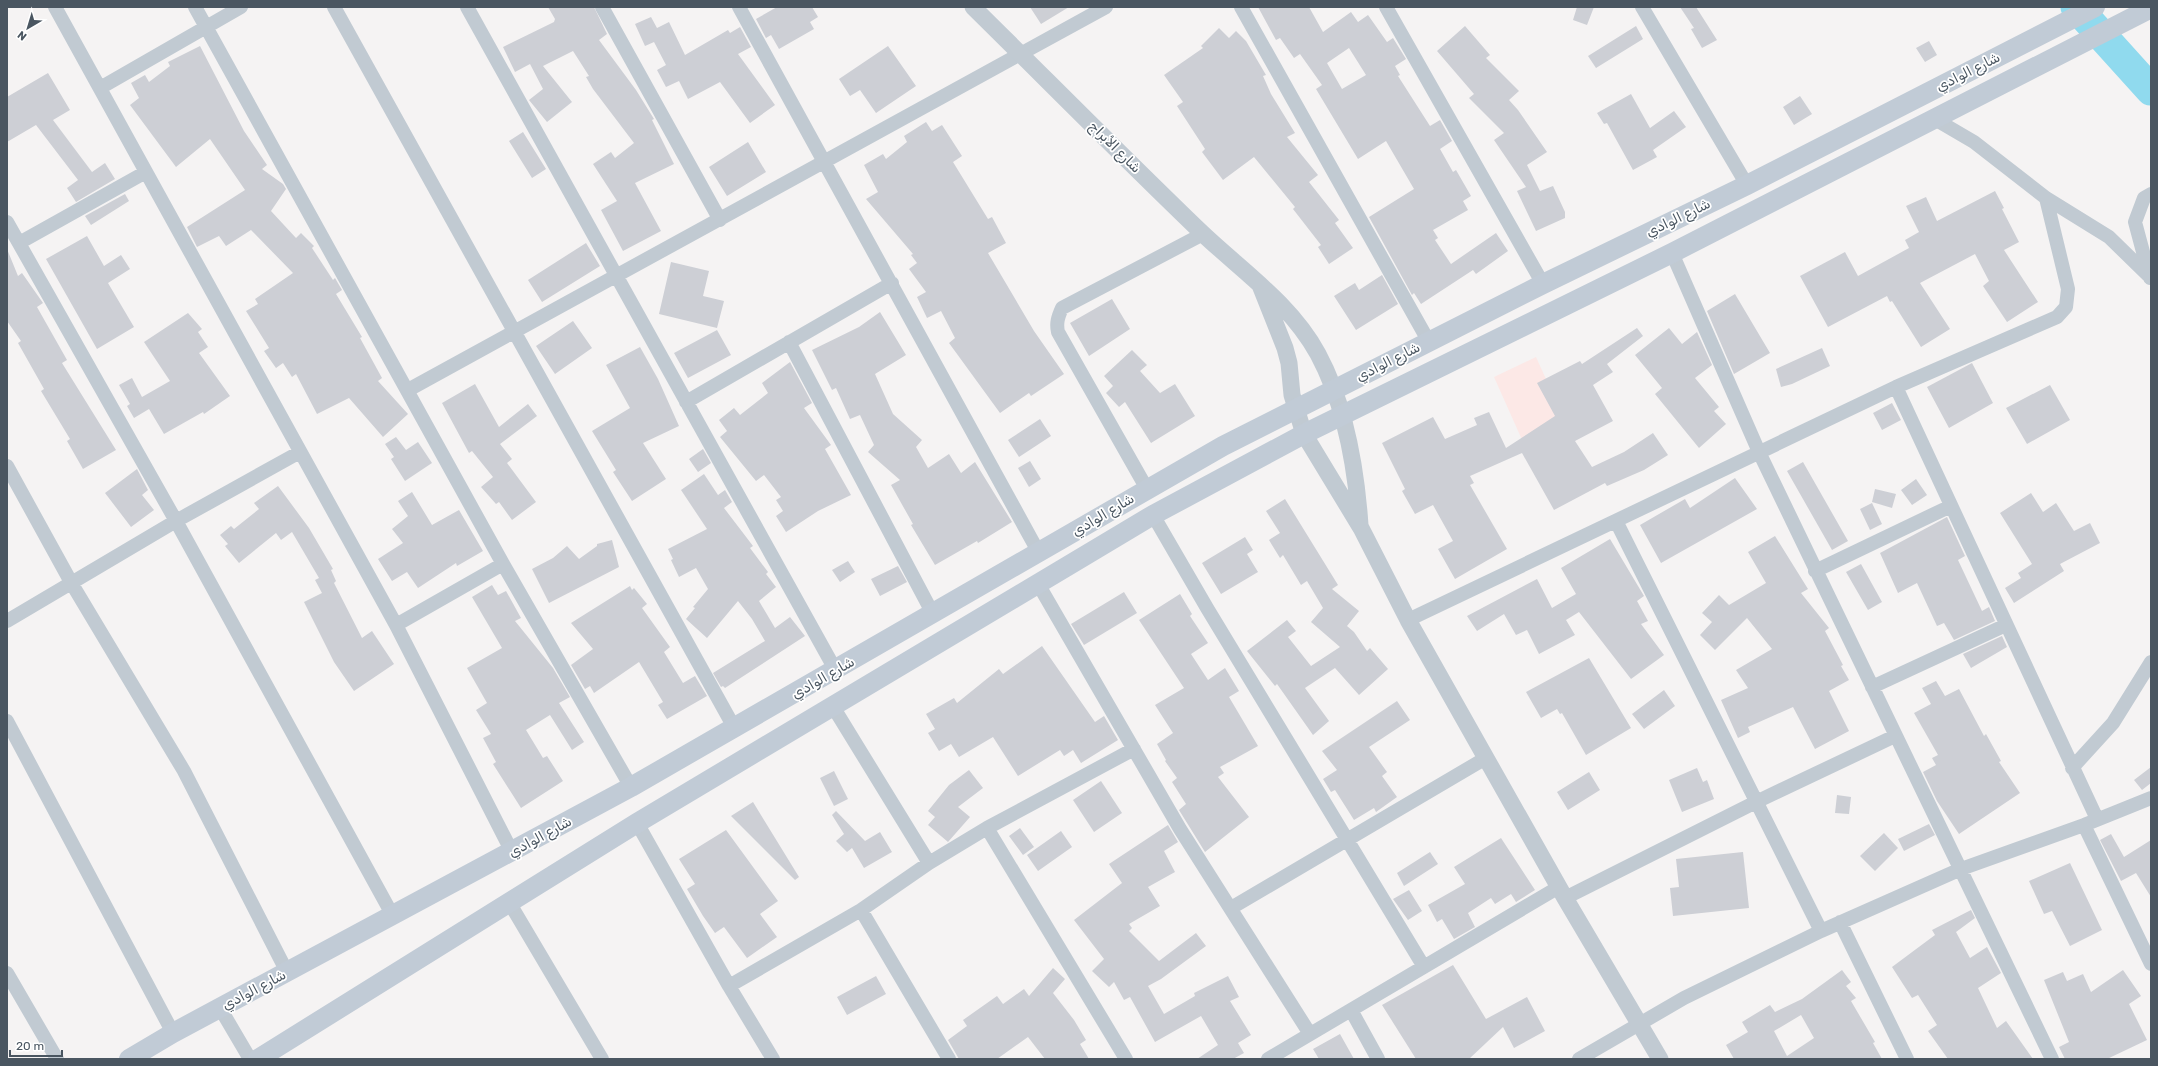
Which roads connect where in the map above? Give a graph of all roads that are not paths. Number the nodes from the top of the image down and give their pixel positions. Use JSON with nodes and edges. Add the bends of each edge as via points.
{"nodes":[{"id":1,"x":55,"y":7,"type":"edge"},
{"id":2,"x":195,"y":7,"type":"edge"},
{"id":3,"x":241,"y":7,"type":"edge"},
{"id":4,"x":334,"y":7,"type":"edge"},
{"id":5,"x":467,"y":7,"type":"edge"},
{"id":6,"x":602,"y":7,"type":"edge"},
{"id":7,"x":739,"y":7,"type":"edge"},
{"id":8,"x":973,"y":7,"type":"edge"},
{"id":9,"x":1242,"y":7,"type":"edge"},
{"id":10,"x":1386,"y":7,"type":"edge"},
{"id":11,"x":1642,"y":7,"type":"edge"},
{"id":12,"x":2095,"y":7,"type":"edge"},
{"id":13,"x":1101,"y":8,"type":"edge"},
{"id":14,"x":2150,"y":8,"type":"edge"},
{"id":15,"x":206,"y":27,"type":"junction"},
{"id":16,"x":1021,"y":55,"type":"junction"},
{"id":17,"x":100,"y":88,"type":"junction"},
{"id":18,"x":1933,"y":118,"type":"junction"},
{"id":19,"x":825,"y":162,"type":"junction"},
{"id":20,"x":146,"y":172,"type":"junction"},
{"id":21,"x":1747,"y":185,"type":"junction"},
{"id":22,"x":2151,"y":194,"type":"edge"},
{"id":23,"x":2046,"y":198,"type":"junction"},
{"id":24,"x":720,"y":220,"type":"junction"},
{"id":25,"x":7,"y":222,"type":"edge"},
{"id":26,"x":1203,"y":234,"type":"junction"},
{"id":27,"x":19,"y":243,"type":"junction"},
{"id":28,"x":1672,"y":253,"type":"junction"},
{"id":29,"x":616,"y":276,"type":"junction"},
{"id":30,"x":2150,"y":279,"type":"edge"},
{"id":31,"x":892,"y":283,"type":"junction"},
{"id":32,"x":1543,"y":284,"type":"junction"},
{"id":33,"x":1260,"y":285,"type":"junction"},
{"id":34,"x":514,"y":332,"type":"junction"},
{"id":35,"x":789,"y":342,"type":"junction"},
{"id":36,"x":1429,"y":342,"type":"junction"},
{"id":37,"x":1896,"y":387,"type":"junction"},
{"id":38,"x":408,"y":390,"type":"junction"},
{"id":39,"x":1334,"y":390,"type":"junction"},
{"id":40,"x":686,"y":402,"type":"junction"},
{"id":41,"x":1295,"y":409,"type":"junction"},
{"id":42,"x":1343,"y":415,"type":"junction"},
{"id":43,"x":1304,"y":434,"type":"junction"},
{"id":44,"x":300,"y":452,"type":"junction"},
{"id":45,"x":1759,"y":452,"type":"junction"},
{"id":46,"x":7,"y":466,"type":"edge"},
{"id":47,"x":1147,"y":489,"type":"junction"},
{"id":48,"x":1951,"y":506,"type":"junction"},
{"id":49,"x":1153,"y":515,"type":"junction"},
{"id":50,"x":176,"y":521,"type":"junction"},
{"id":51,"x":1616,"y":521,"type":"junction"},
{"id":52,"x":1360,"y":528,"type":"junction"},
{"id":53,"x":1039,"y":553,"type":"junction"},
{"id":54,"x":503,"y":564,"type":"junction"},
{"id":55,"x":1815,"y":571,"type":"junction"},
{"id":56,"x":1037,"y":582,"type":"junction"},
{"id":57,"x":72,"y":584,"type":"junction"},
{"id":58,"x":934,"y":614,"type":"junction"},
{"id":59,"x":7,"y":620,"type":"edge"},
{"id":60,"x":1408,"y":620,"type":"junction"},
{"id":61,"x":396,"y":625,"type":"junction"},
{"id":62,"x":2006,"y":625,"type":"junction"},
{"id":63,"x":2151,"y":662,"type":"edge"},
{"id":64,"x":836,"y":671,"type":"junction"},
{"id":65,"x":1872,"y":687,"type":"junction"},
{"id":66,"x":832,"y":705,"type":"junction"},
{"id":67,"x":7,"y":721,"type":"edge"},
{"id":68,"x":735,"y":729,"type":"junction"},
{"id":69,"x":1895,"y":736,"type":"junction"},
{"id":70,"x":1134,"y":749,"type":"junction"},
{"id":71,"x":1486,"y":758,"type":"junction"},
{"id":72,"x":2072,"y":768,"type":"junction"},
{"id":73,"x":631,"y":787,"type":"junction"},
{"id":74,"x":2151,"y":798,"type":"edge"},
{"id":75,"x":1756,"y":802,"type":"junction"},
{"id":76,"x":637,"y":822,"type":"junction"},
{"id":77,"x":2090,"y":822,"type":"junction"},
{"id":78,"x":987,"y":828,"type":"junction"},
{"id":79,"x":1347,"y":840,"type":"junction"},
{"id":80,"x":512,"y":852,"type":"junction"},
{"id":81,"x":928,"y":863,"type":"junction"},
{"id":82,"x":1961,"y":868,"type":"junction"},
{"id":83,"x":1562,"y":892,"type":"junction"},
{"id":84,"x":509,"y":902,"type":"junction"},
{"id":85,"x":1231,"y":908,"type":"junction"},
{"id":86,"x":861,"y":910,"type":"junction"},
{"id":87,"x":394,"y":916,"type":"junction"},
{"id":88,"x":1840,"y":922,"type":"junction"},
{"id":89,"x":1821,"y":931,"type":"junction"},
{"id":90,"x":2151,"y":964,"type":"edge"},
{"id":91,"x":1424,"y":967,"type":"junction"},
{"id":92,"x":287,"y":972,"type":"junction"},
{"id":93,"x":7,"y":973,"type":"edge"},
{"id":94,"x":729,"y":986,"type":"junction"},
{"id":95,"x":220,"y":1008,"type":"junction"},
{"id":96,"x":1351,"y":1010,"type":"junction"},
{"id":97,"x":1638,"y":1023,"type":"junction"},
{"id":98,"x":173,"y":1033,"type":"junction"},
{"id":99,"x":1310,"y":1034,"type":"junction"},
{"id":100,"x":57,"y":1059,"type":"edge"},
{"id":101,"x":129,"y":1059,"type":"edge"},
{"id":102,"x":250,"y":1059,"type":"edge"},
{"id":103,"x":258,"y":1059,"type":"edge"},
{"id":104,"x":602,"y":1059,"type":"edge"},
{"id":105,"x":773,"y":1059,"type":"edge"},
{"id":106,"x":949,"y":1059,"type":"edge"},
{"id":107,"x":1126,"y":1059,"type":"edge"},
{"id":108,"x":1268,"y":1059,"type":"edge"},
{"id":109,"x":1378,"y":1059,"type":"edge"},
{"id":110,"x":1579,"y":1059,"type":"edge"},
{"id":111,"x":1660,"y":1059,"type":"edge"},
{"id":112,"x":1907,"y":1059,"type":"edge"},
{"id":113,"x":2052,"y":1059,"type":"edge"}],
"edges":[{"from":1,"to":17,"type":"street"},
{"from":2,"to":15,"type":"street"},
{"from":3,"to":15,"type":"street"},
{"from":4,"to":34,"type":"street"},
{"from":5,"to":29,"type":"street"},
{"from":6,"to":24,"type":"street"},
{"from":7,"to":19,"type":"street"},
{"from":8,"to":16,"type":"street","name":"شارع الأبراج"},
{"from":9,"to":36,"type":"street"},
{"from":10,"to":32,"type":"street"},
{"from":11,"to":21,"type":"street"},
{"from":12,"to":21,"type":"main road","name":"شارع الوادي"},
{"from":13,"to":16,"type":"street"},
{"from":14,"to":18,"type":"main road","name":"شارع الوادي"},
{"from":15,"to":17,"type":"street"},
{"from":15,"to":38,"type":"street"},
{"from":16,"to":19,"type":"street"},
{"from":16,"to":26,"type":"street","name":"شارع الأبراج"},
{"from":17,"to":20,"type":"street"},
{"from":18,"to":23,"type":"street","via":[[1974,142]]},
{"from":18,"to":28,"type":"main road","name":"شارع الوادي"},
{"from":19,"to":24,"type":"street"},
{"from":19,"to":31,"type":"street"},
{"from":20,"to":27,"type":"street"},
{"from":20,"to":44,"type":"street"},
{"from":21,"to":32,"type":"main road","name":"شارع الوادي"},
{"from":22,"to":30,"type":"street","via":[[2144,198],[2135,222]]},
{"from":23,"to":30,"type":"street","via":[[2109,237]]},
{"from":23,"to":37,"type":"street","via":[[2068,289],[2066,307],[2057,317]]},
{"from":24,"to":29,"type":"street"},
{"from":25,"to":27,"type":"street"},
{"from":26,"to":33,"type":"street","name":"شارع الأبراج"},
{"from":26,"to":47,"type":"street","via":[[1062,308],[1056,324],[1058,332]]},
{"from":27,"to":50,"type":"street"},
{"from":28,"to":42,"type":"main road","name":"شارع الوادي"},
{"from":28,"to":45,"type":"street"},
{"from":29,"to":34,"type":"street"},
{"from":29,"to":40,"type":"street"},
{"from":31,"to":35,"type":"street"},
{"from":31,"to":53,"type":"street"},
{"from":32,"to":36,"type":"main road","name":"شارع الوادي"},
{"from":33,"to":39,"type":"street","name":"شارع الأبراج","via":[[1306,336],[1317,352]]},
{"from":33,"to":41,"type":"street","via":[[1285,348]]},
{"from":34,"to":38,"type":"street"},
{"from":34,"to":68,"type":"street"},
{"from":35,"to":40,"type":"street"},
{"from":35,"to":58,"type":"street"},
{"from":36,"to":39,"type":"main road","name":"شارع الوادي"},
{"from":37,"to":45,"type":"street"},
{"from":37,"to":48,"type":"street"},
{"from":38,"to":54,"type":"street"},
{"from":39,"to":41,"type":"main road","name":"شارع الوادي"},
{"from":39,"to":42,"type":"street","name":"شارع الأبراج"},
{"from":40,"to":64,"type":"street"},
{"from":41,"to":43,"type":"street"},
{"from":41,"to":47,"type":"main road","name":"شارع الوادي"},
{"from":42,"to":43,"type":"main road","name":"شارع الوادي"},
{"from":42,"to":52,"type":"street","name":"شارع الأبراج","via":[[1356,480]]},
{"from":43,"to":49,"type":"main road","name":"شارع الوادي"},
{"from":43,"to":52,"type":"street"},
{"from":44,"to":50,"type":"street"},
{"from":44,"to":61,"type":"street"},
{"from":45,"to":51,"type":"street"},
{"from":45,"to":55,"type":"street"},
{"from":46,"to":57,"type":"street"},
{"from":47,"to":53,"type":"main road","name":"شارع الوادي"},
{"from":48,"to":55,"type":"street"},
{"from":48,"to":62,"type":"street"},
{"from":49,"to":56,"type":"main road","name":"شارع الوادي"},
{"from":49,"to":79,"type":"street"},
{"from":50,"to":57,"type":"street"},
{"from":50,"to":87,"type":"street"},
{"from":51,"to":60,"type":"street"},
{"from":51,"to":75,"type":"street"},
{"from":52,"to":60,"type":"street"},
{"from":53,"to":58,"type":"main road","name":"شارع الوادي"},
{"from":54,"to":61,"type":"street"},
{"from":54,"to":73,"type":"street"},
{"from":55,"to":65,"type":"street"},
{"from":56,"to":66,"type":"main road","name":"شارع الوادي"},
{"from":56,"to":70,"type":"street"},
{"from":57,"to":59,"type":"street"},
{"from":57,"to":92,"type":"street","via":[[184,770]]},
{"from":58,"to":64,"type":"main road","name":"شارع الوادي"},
{"from":60,"to":71,"type":"street"},
{"from":61,"to":80,"type":"street"},
{"from":62,"to":65,"type":"street"},
{"from":62,"to":72,"type":"street"},
{"from":63,"to":72,"type":"street","via":[[2113,724]]},
{"from":64,"to":68,"type":"main road","name":"شارع الوادي"},
{"from":65,"to":69,"type":"street"},
{"from":66,"to":76,"type":"main road","name":"شارع الوادي"},
{"from":66,"to":81,"type":"street"},
{"from":67,"to":98,"type":"street"},
{"from":68,"to":73,"type":"main road","name":"شارع الوادي"},
{"from":69,"to":75,"type":"street"},
{"from":69,"to":82,"type":"street"},
{"from":70,"to":78,"type":"street"},
{"from":70,"to":85,"type":"street","via":[[1180,829]]},
{"from":71,"to":79,"type":"street"},
{"from":71,"to":83,"type":"street"},
{"from":72,"to":77,"type":"street"},
{"from":73,"to":80,"type":"main road","name":"شارع الوادي"},
{"from":74,"to":77,"type":"street"},
{"from":75,"to":83,"type":"street"},
{"from":75,"to":89,"type":"street"},
{"from":76,"to":84,"type":"main road","name":"شارع الوادي"},
{"from":76,"to":94,"type":"street"},
{"from":77,"to":82,"type":"street"},
{"from":77,"to":90,"type":"street"},
{"from":78,"to":81,"type":"street"},
{"from":78,"to":107,"type":"street"},
{"from":79,"to":85,"type":"street"},
{"from":79,"to":91,"type":"street"},
{"from":80,"to":87,"type":"main road","name":"شارع الوادي"},
{"from":81,"to":86,"type":"street"},
{"from":82,"to":88,"type":"street"},
{"from":82,"to":113,"type":"street"},
{"from":83,"to":91,"type":"street"},
{"from":83,"to":97,"type":"street"},
{"from":84,"to":103,"type":"main road","name":"شارع الوادي"},
{"from":84,"to":104,"type":"street"},
{"from":85,"to":99,"type":"street"},
{"from":86,"to":94,"type":"street"},
{"from":86,"to":106,"type":"street"},
{"from":87,"to":92,"type":"main road","name":"شارع الوادي"},
{"from":88,"to":89,"type":"street"},
{"from":88,"to":112,"type":"street"},
{"from":89,"to":97,"type":"street"},
{"from":91,"to":96,"type":"street"},
{"from":92,"to":95,"type":"main road","name":"شارع الوادي"},
{"from":93,"to":100,"type":"street"},
{"from":94,"to":105,"type":"street"},
{"from":95,"to":98,"type":"main road","name":"شارع الوادي"},
{"from":95,"to":102,"type":"street"},
{"from":96,"to":99,"type":"street"},
{"from":96,"to":109,"type":"street"},
{"from":97,"to":110,"type":"street"},
{"from":97,"to":111,"type":"street"},
{"from":98,"to":101,"type":"main road","name":"شارع الوادي"},
{"from":99,"to":108,"type":"street"}]}
